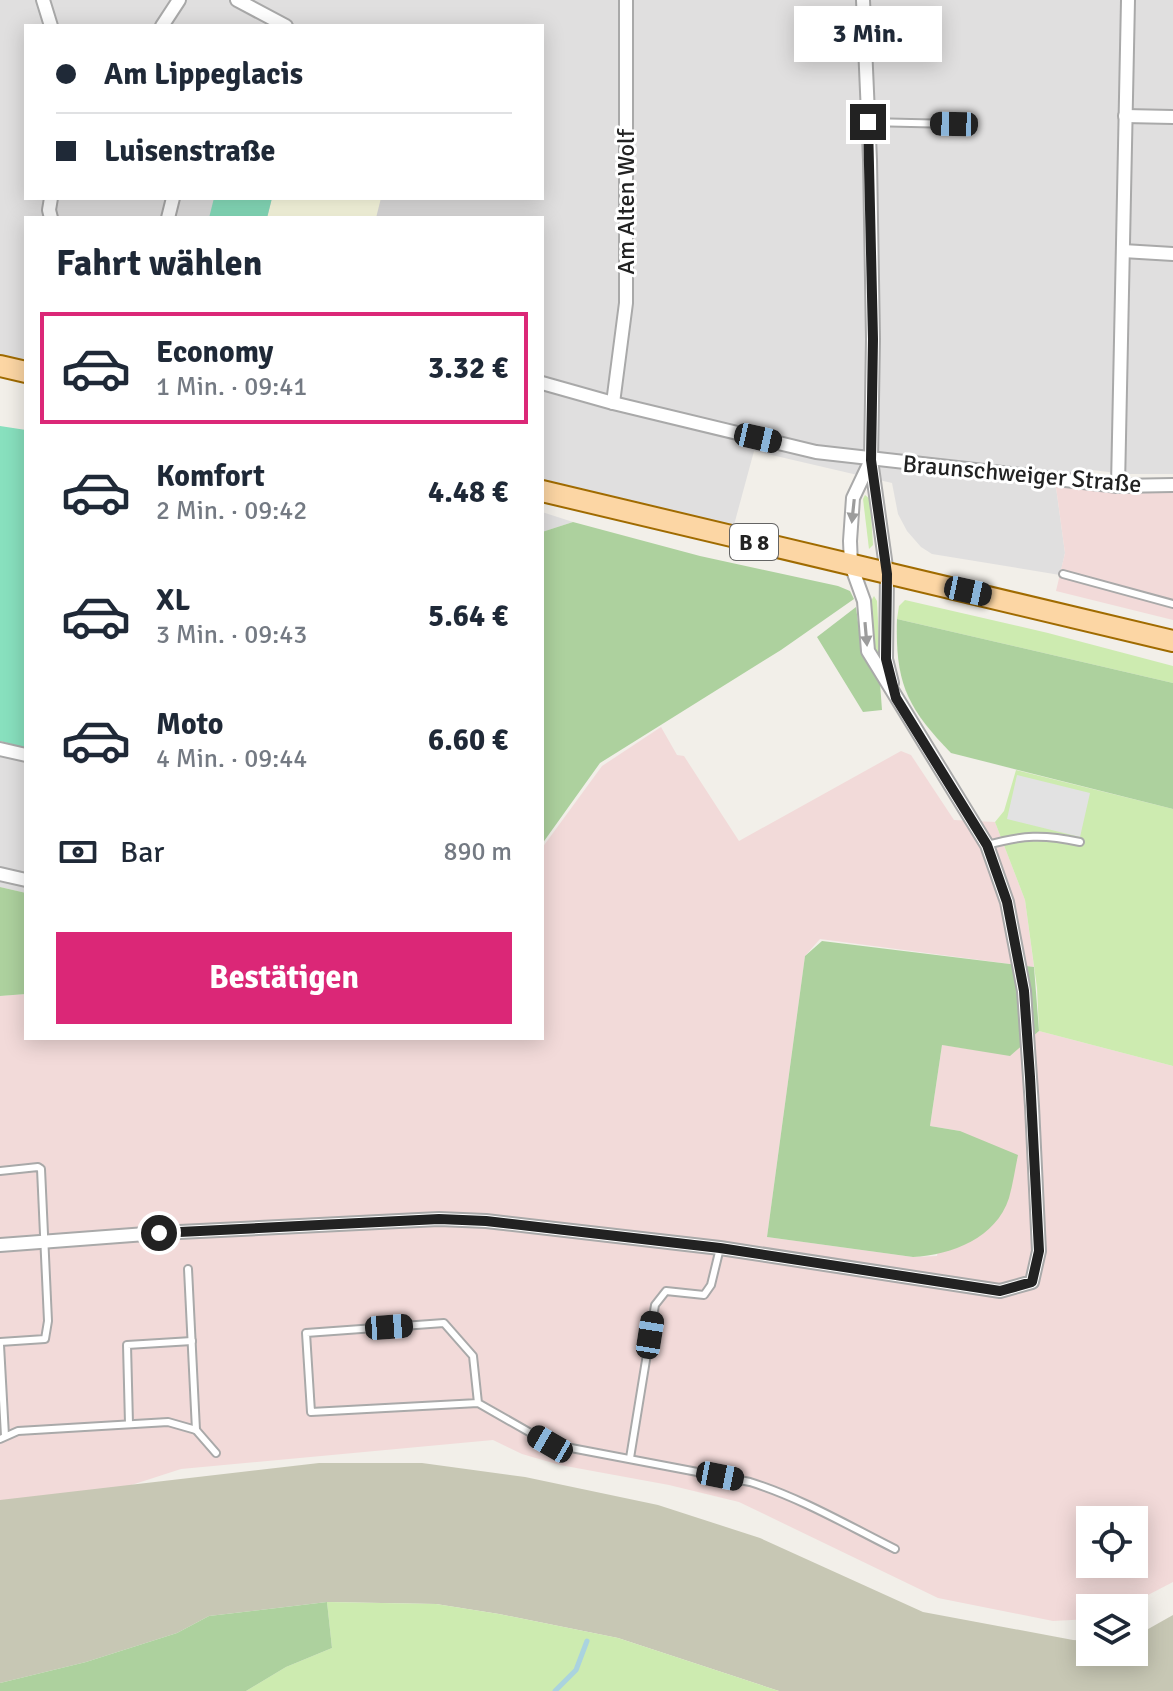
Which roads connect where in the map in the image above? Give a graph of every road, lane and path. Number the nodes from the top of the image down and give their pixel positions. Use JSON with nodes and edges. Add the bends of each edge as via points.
{"nodes":[{"id":1,"x":43,"y":0,"type":"edge"},
{"id":2,"x":179,"y":0,"type":"edge"},
{"id":3,"x":237,"y":0,"type":"edge"},
{"id":4,"x":626,"y":0,"type":"edge"},
{"id":5,"x":863,"y":0,"type":"edge"},
{"id":6,"x":1128,"y":0,"type":"edge"},
{"id":7,"x":253,"y":4,"type":"edge"},
{"id":8,"x":260,"y":21,"type":"edge"},
{"id":9,"x":50,"y":24,"type":"edge"},
{"id":10,"x":163,"y":24,"type":"edge"},
{"id":11,"x":1125,"y":116,"type":"junction"},
{"id":12,"x":1173,"y":117,"type":"edge"},
{"id":13,"x":868,"y":122,"type":"junction"},
{"id":14,"x":954,"y":124,"type":"dead end"},
{"id":15,"x":1123,"y":251,"type":"junction"},
{"id":16,"x":1173,"y":254,"type":"edge"},
{"id":17,"x":0,"y":367,"type":"edge"},
{"id":18,"x":24,"y":372,"type":"edge"},
{"id":19,"x":544,"y":384,"type":"edge"},
{"id":20,"x":613,"y":403,"type":"junction"},
{"id":21,"x":871,"y":460,"type":"junction"},
{"id":22,"x":1173,"y":485,"type":"edge"},
{"id":23,"x":1118,"y":486,"type":"junction"},
{"id":24,"x":544,"y":491,"type":"edge"},
{"id":25,"x":851,"y":565,"type":"junction"},
{"id":26,"x":1063,"y":574,"type":"dead end"},
{"id":27,"x":886,"y":583,"type":"junction"},
{"id":28,"x":1173,"y":604,"type":"edge"},
{"id":29,"x":1173,"y":641,"type":"edge"},
{"id":30,"x":896,"y":698,"type":"junction"},
{"id":31,"x":0,"y":749,"type":"edge"},
{"id":32,"x":24,"y":755,"type":"edge"},
{"id":33,"x":1041,"y":827,"type":"dead end"},
{"id":34,"x":1036,"y":835,"type":"junction"},
{"id":35,"x":1080,"y":842,"type":"dead end"},
{"id":36,"x":987,"y":845,"type":"junction"},
{"id":37,"x":0,"y":874,"type":"edge"},
{"id":38,"x":24,"y":880,"type":"edge"},
{"id":39,"x":0,"y":1171,"type":"edge"},
{"id":40,"x":44,"y":1242,"type":"junction"},
{"id":41,"x":0,"y":1245,"type":"edge"},
{"id":42,"x":720,"y":1248,"type":"junction"},
{"id":43,"x":188,"y":1269,"type":"dead end"},
{"id":44,"x":192,"y":1341,"type":"junction"},
{"id":45,"x":0,"y":1344,"type":"edge"},
{"id":46,"x":478,"y":1403,"type":"junction"},
{"id":47,"x":129,"y":1424,"type":"junction"},
{"id":48,"x":196,"y":1430,"type":"junction"},
{"id":49,"x":3,"y":1438,"type":"edge"},
{"id":50,"x":216,"y":1453,"type":"dead end"},
{"id":51,"x":630,"y":1458,"type":"junction"},
{"id":52,"x":895,"y":1549,"type":"dead end"}],
"edges":[{"from":1,"to":9,"type":"street"},
{"from":2,"to":10,"type":"street"},
{"from":3,"to":7,"type":"street"},
{"from":4,"to":20,"type":"street","name":"Am Alten Wolf","via":[[626,303]]},
{"from":5,"to":13,"type":"street"},
{"from":6,"to":11,"type":"street"},
{"from":7,"to":8,"type":"street"},
{"from":11,"to":12,"type":"street"},
{"from":11,"to":15,"type":"street"},
{"from":13,"to":14,"type":"lane"},
{"from":13,"to":21,"type":"street"},
{"from":15,"to":16,"type":"street"},
{"from":15,"to":23,"type":"street"},
{"from":17,"to":18,"type":"main road"},
{"from":19,"to":20,"type":"street","name":"Braunschweiger Straße"},
{"from":20,"to":21,"type":"street","name":"Braunschweiger Straße","via":[[816,452]]},
{"from":21,"to":23,"type":"street","name":"Braunschweiger Straße"},
{"from":21,"to":25,"type":"street","one_way":true,"via":[[853,498]]},
{"from":21,"to":27,"type":"street"},
{"from":22,"to":23,"type":"street","name":"Braunschweiger Straße"},
{"from":24,"to":25,"type":"main road","number":"B 8"},
{"from":25,"to":27,"type":"main road","number":"B 8"},
{"from":25,"to":30,"type":"street","one_way":true,"via":[[864,601],[868,651]]},
{"from":26,"to":28,"type":"lane"},
{"from":27,"to":29,"type":"main road","number":"B 8"},
{"from":27,"to":30,"type":"street","via":[[886,659]]},
{"from":30,"to":36,"type":"street"},
{"from":31,"to":32,"type":"street"},
{"from":33,"to":34,"type":"lane"},
{"from":34,"to":35,"type":"lane"},
{"from":34,"to":36,"type":"lane"},
{"from":36,"to":42,"type":"street","via":[[1007,902],[1024,991],[1039,1251],[1032,1282],[1000,1291]]},
{"from":37,"to":38,"type":"street"},
{"from":39,"to":40,"type":"lane","via":[[41,1169]]},
{"from":40,"to":41,"type":"street"},
{"from":40,"to":42,"type":"street","via":[[439,1219]]},
{"from":40,"to":45,"type":"lane","via":[[45,1339]]},
{"from":42,"to":51,"type":"lane","via":[[704,1295],[666,1291],[655,1305]]},
{"from":43,"to":44,"type":"lane"},
{"from":44,"to":47,"type":"lane","via":[[127,1345]]},
{"from":44,"to":48,"type":"lane"},
{"from":45,"to":49,"type":"lane"},
{"from":46,"to":46,"type":"lane","via":[[473,1356],[444,1323],[306,1333],[311,1412]]},
{"from":46,"to":51,"type":"lane","via":[[550,1444]]},
{"from":47,"to":48,"type":"lane","via":[[168,1422]]},
{"from":47,"to":49,"type":"lane","via":[[18,1431]]},
{"from":48,"to":50,"type":"lane"},
{"from":51,"to":52,"type":"lane","via":[[750,1482],[795,1498]]}]}
